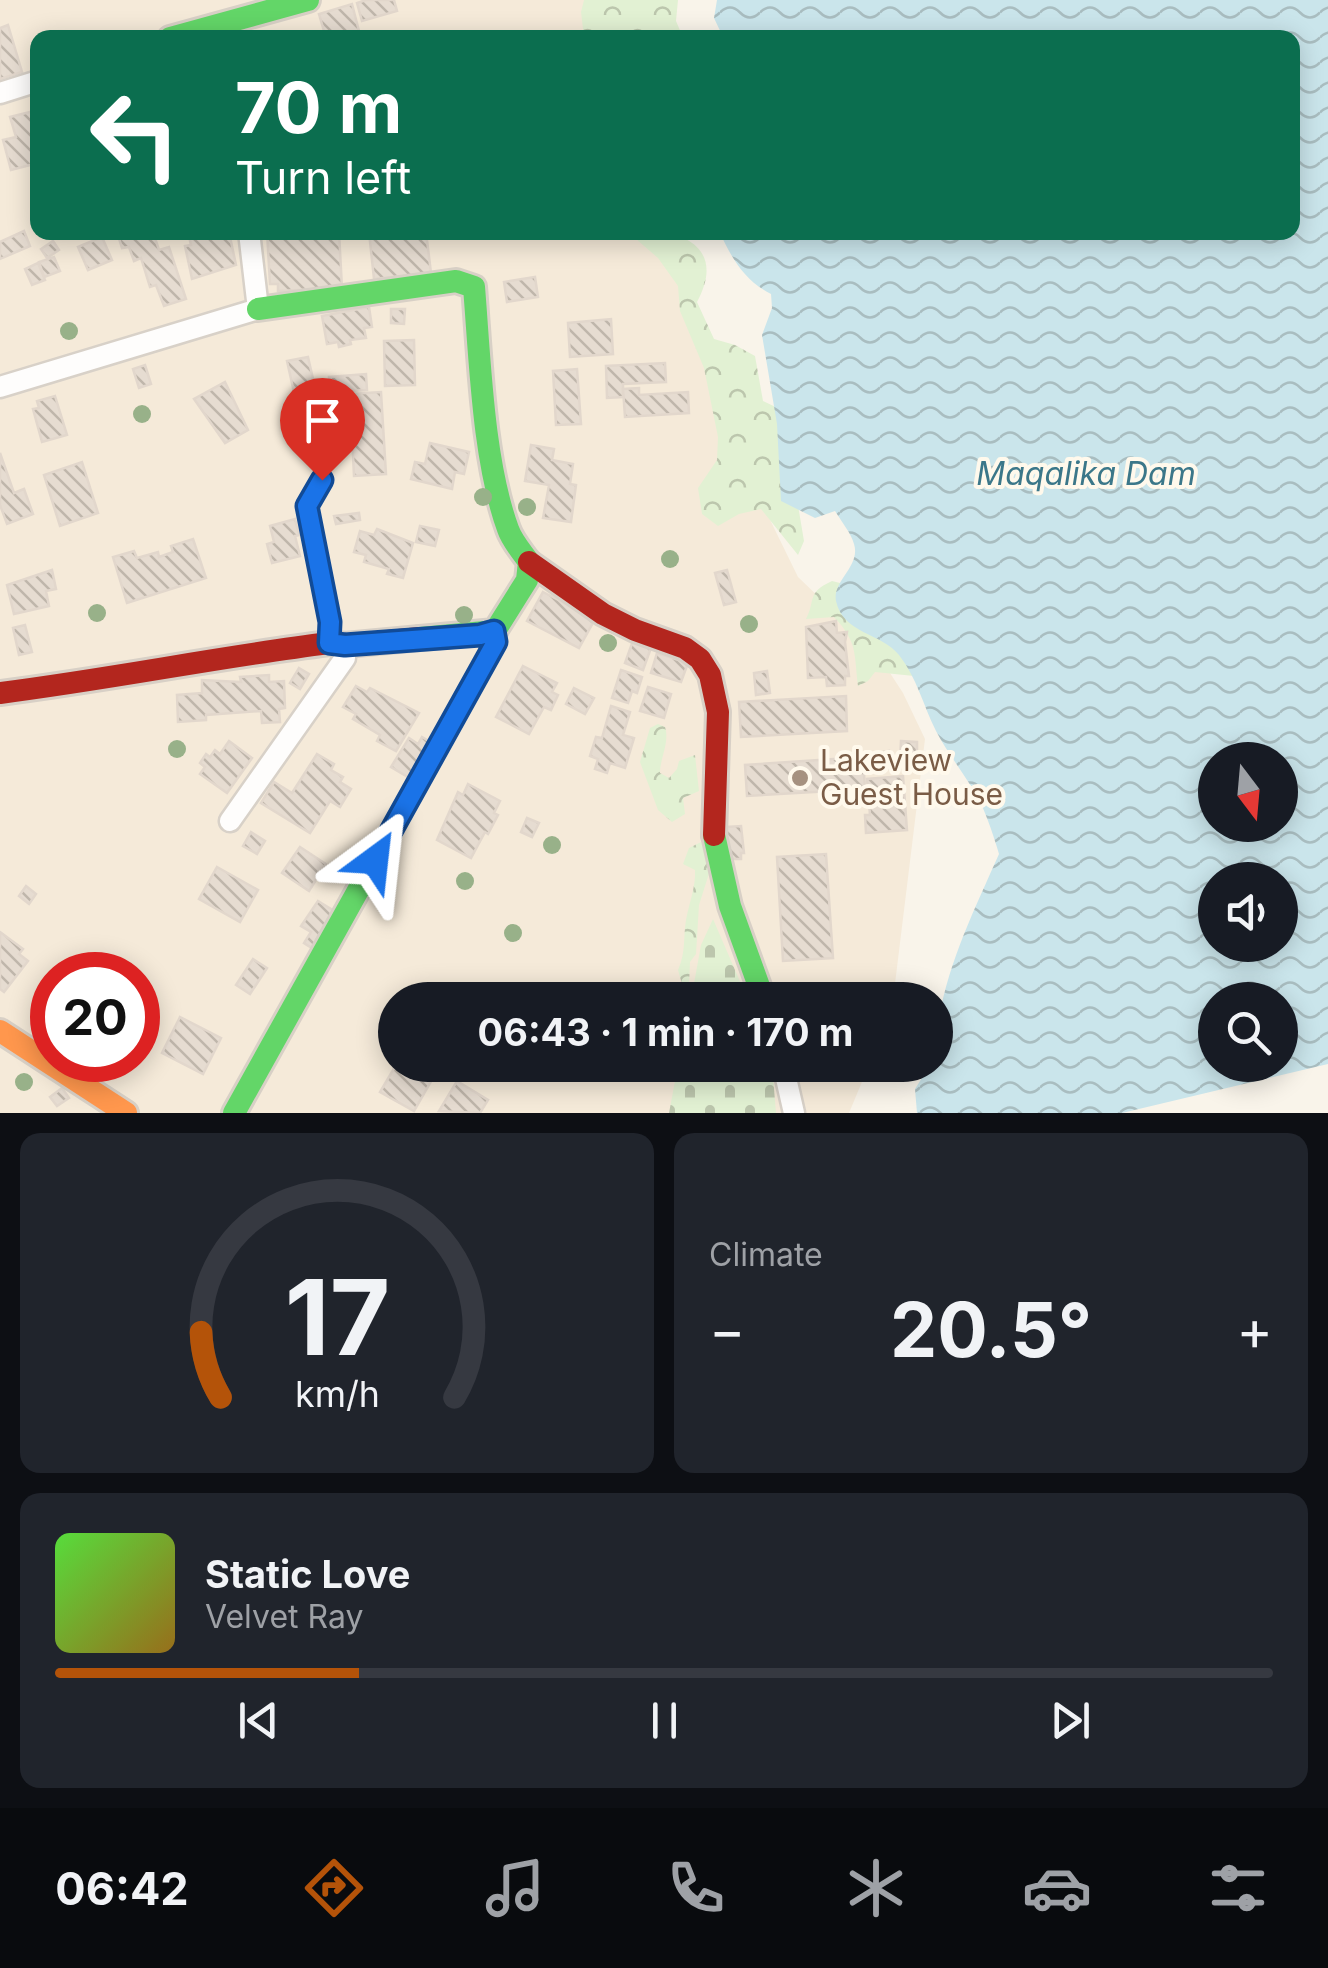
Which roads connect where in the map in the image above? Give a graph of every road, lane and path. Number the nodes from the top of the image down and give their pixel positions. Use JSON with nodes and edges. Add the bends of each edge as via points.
{"nodes":[{"id":1,"x":308,"y":0,"type":"edge"},
{"id":2,"x":226,"y":30,"type":"edge"},
{"id":3,"x":30,"y":83,"type":"edge"},
{"id":4,"x":0,"y":93,"type":"edge"},
{"id":5,"x":249,"y":240,"type":"edge"},
{"id":6,"x":258,"y":309,"type":"junction"},
{"id":7,"x":0,"y":387,"type":"edge"},
{"id":8,"x":322,"y":480,"type":"dead end"},
{"id":9,"x":529,"y":562,"type":"junction"},
{"id":10,"x":494,"y":631,"type":"junction"},
{"id":11,"x":337,"y":644,"type":"junction"},
{"id":12,"x":0,"y":693,"type":"edge"},
{"id":13,"x":230,"y":821,"type":"dead end"},
{"id":14,"x":375,"y":860,"type":"joint"},
{"id":15,"x":757,"y":982,"type":"edge"},
{"id":16,"x":0,"y":1030,"type":"edge"},
{"id":17,"x":787,"y":1082,"type":"edge"},
{"id":18,"x":126,"y":1113,"type":"edge"},
{"id":19,"x":234,"y":1113,"type":"edge"},
{"id":20,"x":794,"y":1113,"type":"edge"}],
"edges":[{"from":1,"to":2,"type":"street"},
{"from":3,"to":4,"type":"street"},
{"from":5,"to":6,"type":"street"},
{"from":6,"to":7,"type":"street"},
{"from":6,"to":9,"type":"street","via":[[456,281],[474,287],[498,494],[509,533]]},
{"from":8,"to":11,"type":"lane","via":[[307,506]]},
{"from":9,"to":10,"type":"street","via":[[527,580]]},
{"from":9,"to":15,"type":"street","via":[[610,620],[699,657],[717,688],[714,844]]},
{"from":10,"to":11,"type":"street"},
{"from":10,"to":14,"type":"lane","via":[[496,642]]},
{"from":11,"to":12,"type":"street"},
{"from":11,"to":13,"type":"street","via":[[345,658]]},
{"from":14,"to":19,"type":"street"},
{"from":16,"to":18,"type":"street"},
{"from":17,"to":20,"type":"street"}]}
